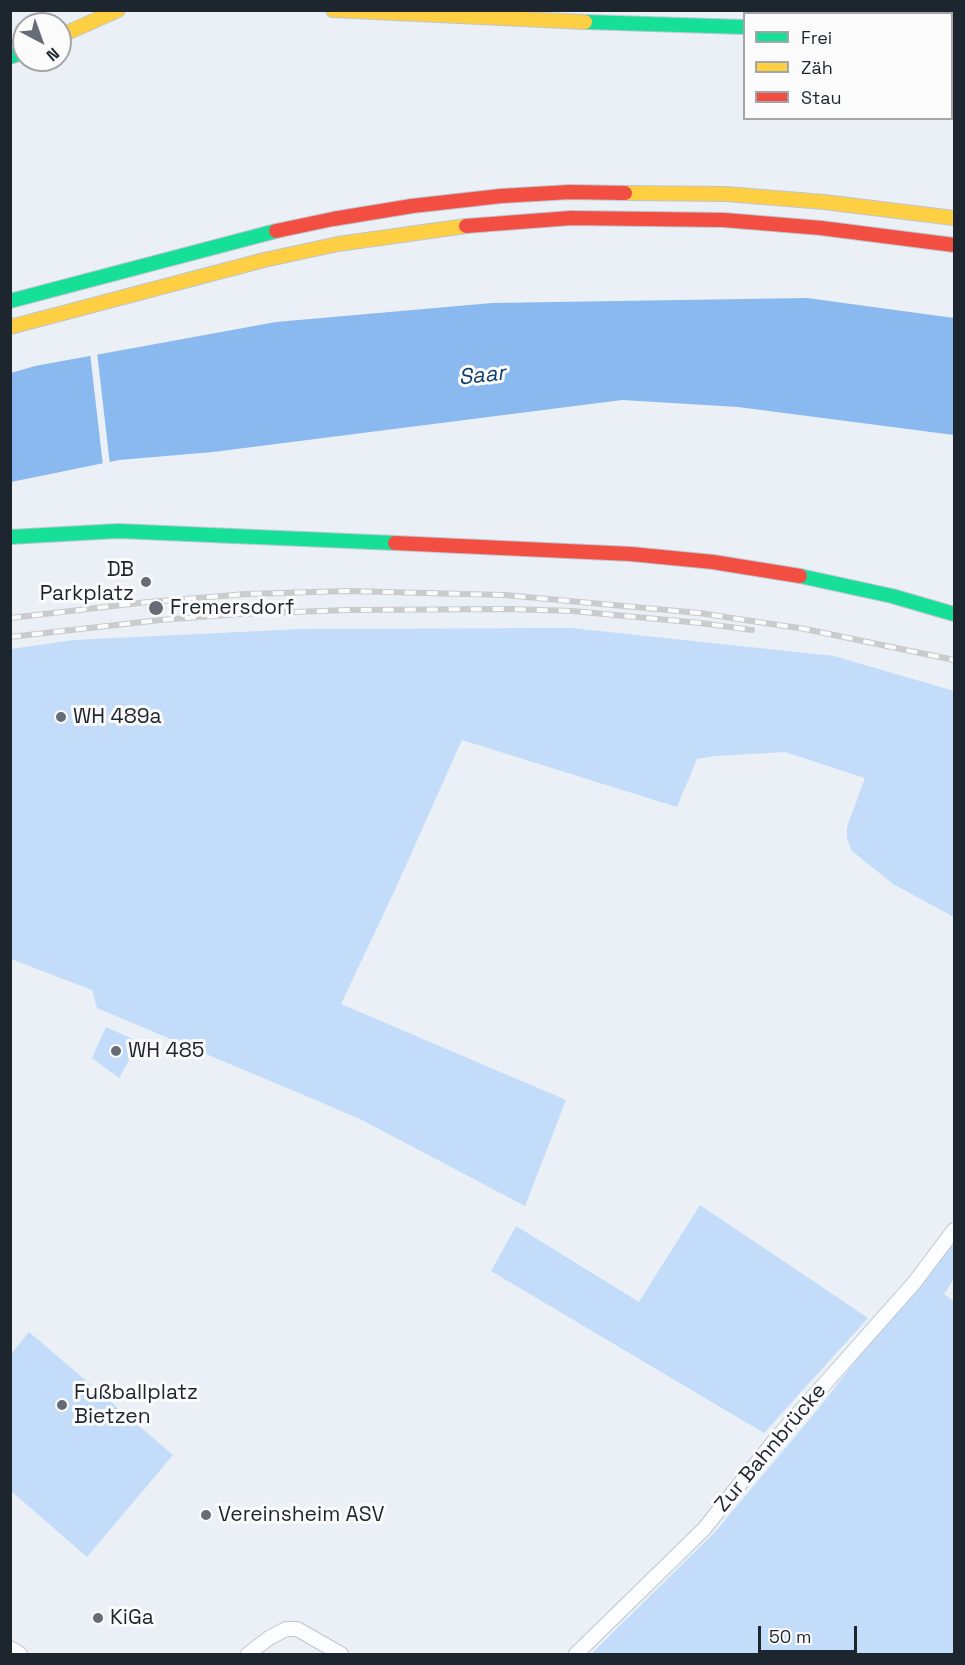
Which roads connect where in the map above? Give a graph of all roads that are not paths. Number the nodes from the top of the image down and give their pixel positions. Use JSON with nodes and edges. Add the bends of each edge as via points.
{"nodes":[{"id":1,"x":78,"y":10,"type":"edge"},
{"id":2,"x":118,"y":10,"type":"edge"},
{"id":3,"x":333,"y":10,"type":"edge"},
{"id":4,"x":85,"y":23,"type":"junction"},
{"id":5,"x":743,"y":27,"type":"edge"},
{"id":6,"x":72,"y":30,"type":"edge"},
{"id":7,"x":954,"y":219,"type":"edge"},
{"id":8,"x":954,"y":245,"type":"edge"},
{"id":9,"x":10,"y":301,"type":"edge"},
{"id":10,"x":10,"y":327,"type":"edge"},
{"id":11,"x":10,"y":537,"type":"edge"},
{"id":12,"x":954,"y":614,"type":"edge"},
{"id":13,"x":954,"y":1230,"type":"edge"},
{"id":14,"x":10,"y":1648,"type":"edge"},
{"id":15,"x":20,"y":1654,"type":"edge"},
{"id":16,"x":248,"y":1654,"type":"edge"},
{"id":17,"x":341,"y":1654,"type":"edge"},
{"id":18,"x":576,"y":1654,"type":"edge"}],
"edges":[{"from":1,"to":4,"type":"street"},
{"from":2,"to":4,"type":"main road"},
{"from":3,"to":5,"type":"main road"},
{"from":4,"to":6,"type":"main road"},
{"from":7,"to":9,"type":"main road","via":[[726,194],[570,192],[501,196],[412,206],[290,228]]},
{"from":8,"to":10,"type":"main road","via":[[724,220],[571,218],[504,222],[338,244]]},
{"from":11,"to":12,"type":"main road","via":[[118,531],[631,554],[783,572]]},
{"from":13,"to":18,"type":"street","name":"Zur Bahnbrücke","via":[[914,1283],[776,1440],[704,1529]]},
{"from":14,"to":15,"type":"street"},
{"from":16,"to":17,"type":"street","via":[[286,1629],[297,1629]]}]}
